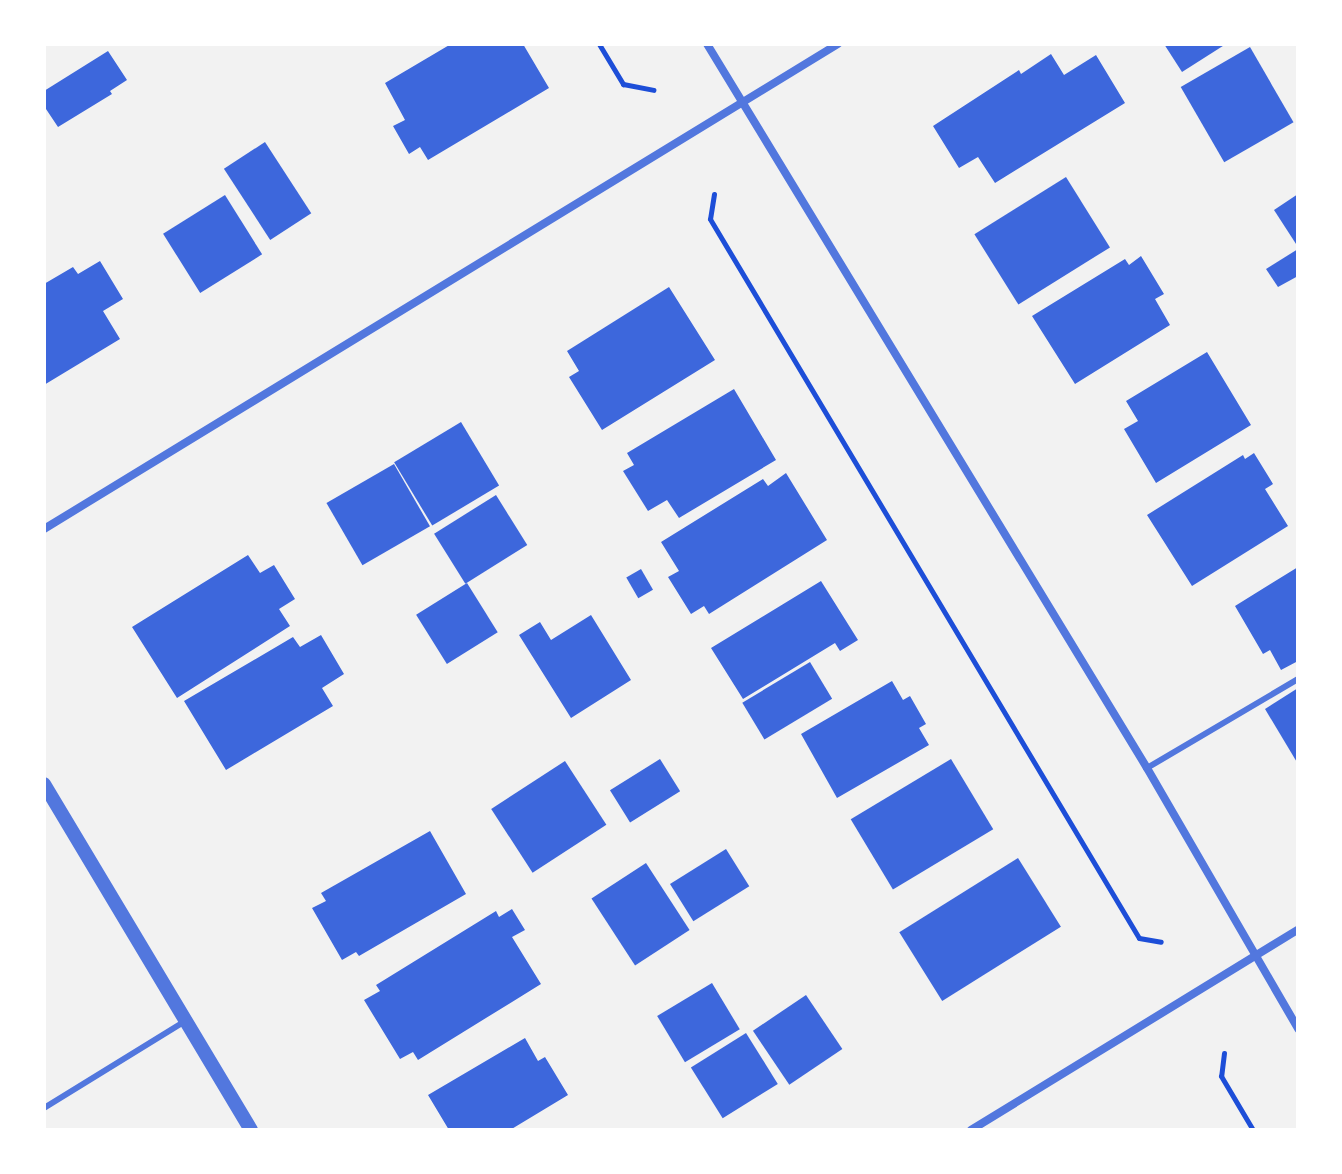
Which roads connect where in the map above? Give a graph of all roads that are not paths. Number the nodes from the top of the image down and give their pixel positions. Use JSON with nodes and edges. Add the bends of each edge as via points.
{"nodes":[{"id":1,"x":707,"y":44,"type":"edge"},
{"id":2,"x":838,"y":44,"type":"edge"},
{"id":3,"x":743,"y":103,"type":"junction"},
{"id":4,"x":44,"y":529,"type":"edge"},
{"id":5,"x":1298,"y":679,"type":"edge"},
{"id":6,"x":1147,"y":768,"type":"junction"},
{"id":7,"x":44,"y":784,"type":"edge"},
{"id":8,"x":1298,"y":930,"type":"edge"},
{"id":9,"x":1259,"y":957,"type":"junction"},
{"id":10,"x":186,"y":1021,"type":"junction"},
{"id":11,"x":1298,"y":1029,"type":"edge"},
{"id":12,"x":44,"y":1108,"type":"edge"},
{"id":13,"x":251,"y":1130,"type":"edge"},
{"id":14,"x":971,"y":1130,"type":"edge"}],
"edges":[{"from":1,"to":3,"type":"street"},
{"from":2,"to":3,"type":"street"},
{"from":3,"to":4,"type":"street"},
{"from":3,"to":6,"type":"street"},
{"from":5,"to":6,"type":"lane"},
{"from":6,"to":9,"type":"street","via":[[1223,905]]},
{"from":7,"to":10,"type":"street"},
{"from":8,"to":9,"type":"street"},
{"from":9,"to":11,"type":"street"},
{"from":9,"to":14,"type":"street"},
{"from":10,"to":12,"type":"lane"},
{"from":10,"to":13,"type":"street"}]}
